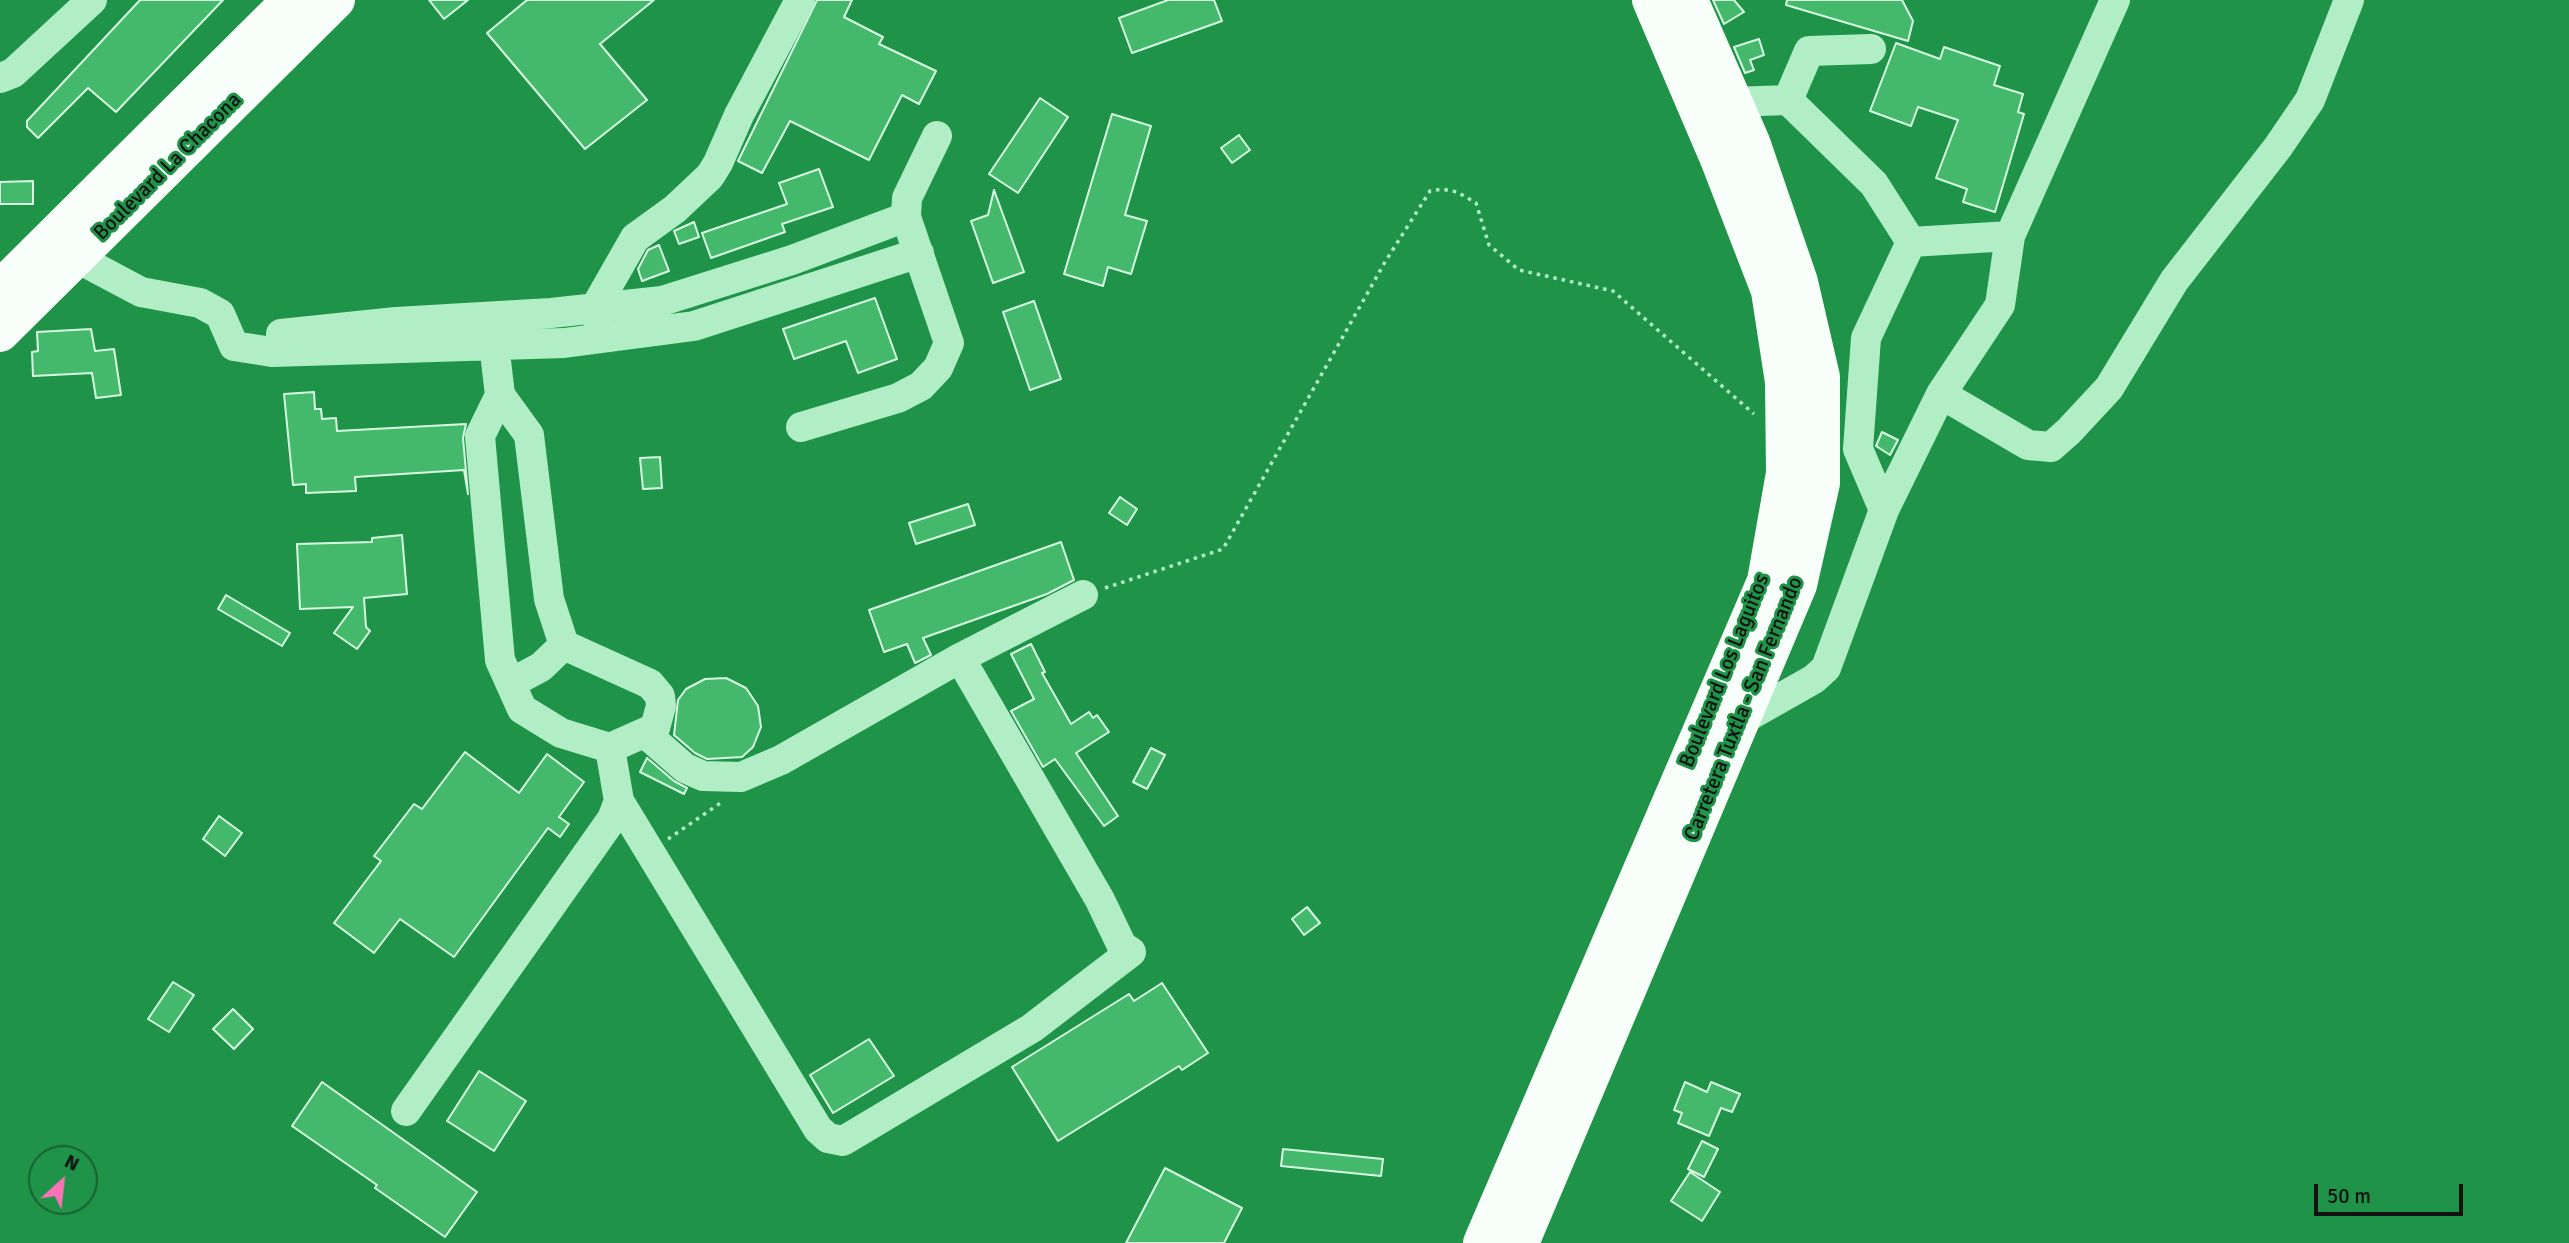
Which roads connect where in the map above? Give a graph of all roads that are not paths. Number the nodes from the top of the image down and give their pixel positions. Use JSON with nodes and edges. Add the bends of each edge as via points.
{"nodes":[{"id":1,"x":92,"y":0,"type":"edge"},
{"id":2,"x":291,"y":0,"type":"edge"},
{"id":3,"x":336,"y":0,"type":"edge"},
{"id":4,"x":800,"y":0,"type":"edge"},
{"id":5,"x":1651,"y":0,"type":"edge"},
{"id":6,"x":1689,"y":0,"type":"edge"},
{"id":7,"x":2115,"y":0,"type":"edge"},
{"id":8,"x":2350,"y":0,"type":"edge"},
{"id":9,"x":1871,"y":49,"type":"dead end"},
{"id":10,"x":0,"y":78,"type":"edge"},
{"id":11,"x":1788,"y":100,"type":"junction"},
{"id":12,"x":1732,"y":102,"type":"junction"},
{"id":13,"x":937,"y":136,"type":"dead end"},
{"id":14,"x":906,"y":216,"type":"junction"},
{"id":15,"x":2010,"y":236,"type":"junction"},
{"id":16,"x":1911,"y":242,"type":"junction"},
{"id":17,"x":919,"y":254,"type":"junction"},
{"id":18,"x":77,"y":258,"type":"junction"},
{"id":19,"x":0,"y":289,"type":"edge"},
{"id":20,"x":596,"y":308,"type":"junction"},
{"id":21,"x":490,"y":330,"type":"junction"},
{"id":22,"x":0,"y":333,"type":"edge"},
{"id":23,"x":602,"y":338,"type":"junction"},
{"id":24,"x":1941,"y":394,"type":"junction"},
{"id":25,"x":500,"y":395,"type":"junction"},
{"id":26,"x":801,"y":427,"type":"dead end"},
{"id":27,"x":1884,"y":510,"type":"junction"},
{"id":28,"x":1083,"y":595,"type":"road end"},
{"id":29,"x":564,"y":645,"type":"junction"},
{"id":30,"x":960,"y":658,"type":"junction"},
{"id":31,"x":513,"y":682,"type":"junction"},
{"id":32,"x":1740,"y":721,"type":"junction"},
{"id":33,"x":646,"y":734,"type":"junction"},
{"id":34,"x":610,"y":748,"type":"junction"},
{"id":35,"x":620,"y":801,"type":"junction"},
{"id":36,"x":406,"y":1111,"type":"dead end"},
{"id":37,"x":1482,"y":1243,"type":"edge"},
{"id":38,"x":1520,"y":1243,"type":"edge"}],
"edges":[{"from":1,"to":10,"type":"street","via":[[13,73]]},
{"from":2,"to":19,"type":"main road","name":"Boulevard La Chacona"},
{"from":3,"to":18,"type":"main road","name":"Boulevard La Chacona"},
{"from":4,"to":20,"type":"street","via":[[710,176],[676,209],[635,238]]},
{"from":5,"to":37,"type":"main road","name":"Boulevard Los Laguitos","via":[[1770,291],[1784,382],[1786,473],[1766,581]]},
{"from":6,"to":12,"type":"main road","name":"Carretera Tuxtla - San Fernando"},
{"from":7,"to":15,"type":"street"},
{"from":8,"to":24,"type":"street","via":[[2310,100],[2174,281],[2109,388],[2069,431],[2051,447],[2028,445]]},
{"from":9,"to":11,"type":"street","via":[[1809,51]]},
{"from":11,"to":12,"type":"street"},
{"from":11,"to":16,"type":"street","via":[[1874,184]]},
{"from":12,"to":32,"type":"main road","name":"Carretera Tuxtla - San Fernando","via":[[1751,142],[1799,282],[1821,377],[1821,483],[1798,585]]},
{"from":13,"to":14,"type":"street","via":[[907,198]]},
{"from":14,"to":17,"type":"street"},
{"from":14,"to":20,"type":"street","via":[[792,260],[662,301]]},
{"from":15,"to":16,"type":"street"},
{"from":15,"to":24,"type":"street","via":[[2000,305]]},
{"from":16,"to":27,"type":"street","via":[[1866,338],[1858,449]]},
{"from":17,"to":23,"type":"street","via":[[694,326]]},
{"from":17,"to":26,"type":"street","via":[[949,343],[938,368],[921,386],[898,398]]},
{"from":18,"to":21,"type":"street","via":[[141,292],[200,303],[220,314],[234,346],[272,352]]},
{"from":18,"to":22,"type":"main road","name":"Boulevard La Chacona"},
{"from":20,"to":21,"type":"street"},
{"from":20,"to":23,"type":"street"},
{"from":21,"to":23,"type":"street","via":[[564,343]]},
{"from":21,"to":25,"type":"street"},
{"from":24,"to":27,"type":"street"},
{"from":25,"to":29,"type":"street","via":[[529,435],[550,599]]},
{"from":25,"to":31,"type":"street","via":[[480,436],[500,660]]},
{"from":27,"to":32,"type":"street","via":[[1826,668]]},
{"from":28,"to":30,"type":"street"},
{"from":29,"to":31,"type":"street","via":[[541,667]]},
{"from":29,"to":33,"type":"street","via":[[655,689],[661,706],[655,728]]},
{"from":30,"to":33,"type":"street","via":[[781,760],[741,777],[704,776],[685,768]]},
{"from":30,"to":35,"type":"street","via":[[1122,946],[1131,952],[1032,1028],[843,1142],[817,1129]]},
{"from":31,"to":34,"type":"street","via":[[522,709],[541,722],[585,743]]},
{"from":32,"to":38,"type":"main road","name":"Carretera Tuxtla - San Fernando"},
{"from":33,"to":34,"type":"street"},
{"from":34,"to":35,"type":"street"},
{"from":35,"to":36,"type":"street","via":[[593,849]]}]}
